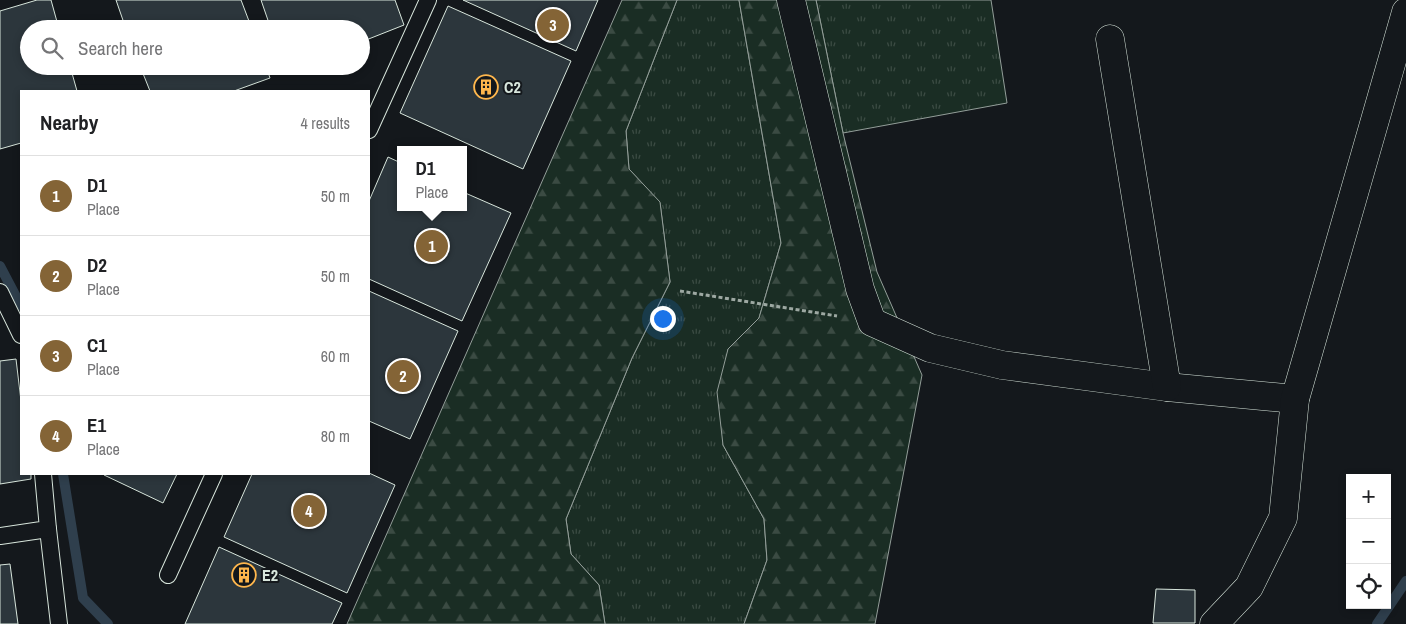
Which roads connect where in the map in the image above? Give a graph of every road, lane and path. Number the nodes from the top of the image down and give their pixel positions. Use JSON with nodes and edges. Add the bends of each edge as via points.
{"nodes":[{"id":1,"x":428,"y":0,"type":"edge"},
{"id":2,"x":791,"y":0,"type":"edge"},
{"id":3,"x":1406,"y":12,"type":"edge"},
{"id":4,"x":1110,"y":40,"type":"dead end"},
{"id":5,"x":370,"y":128,"type":"edge"},
{"id":6,"x":680,"y":291,"type":"dead end"},
{"id":7,"x":0,"y":292,"type":"edge"},
{"id":8,"x":872,"y":322,"type":"junction"},
{"id":9,"x":20,"y":333,"type":"edge"},
{"id":10,"x":1167,"y":387,"type":"junction"},
{"id":11,"x":1295,"y":399,"type":"junction"},
{"id":12,"x":43,"y":475,"type":"edge"},
{"id":13,"x":214,"y":475,"type":"edge"},
{"id":14,"x":48,"y":529,"type":"junction"},
{"id":15,"x":0,"y":536,"type":"edge"},
{"id":16,"x":168,"y":575,"type":"dead end"},
{"id":17,"x":59,"y":624,"type":"edge"},
{"id":18,"x":1214,"y":624,"type":"edge"}],
"edges":[{"from":1,"to":5,"type":"lane"},
{"from":2,"to":8,"type":"street","via":[[860,289]]},
{"from":3,"to":11,"type":"street"},
{"from":4,"to":10,"type":"street"},
{"from":6,"to":8,"type":"path"},
{"from":7,"to":9,"type":"lane"},
{"from":8,"to":10,"type":"street","via":[[930,348],[1002,365]]},
{"from":10,"to":11,"type":"street"},
{"from":11,"to":18,"type":"street","via":[[1283,518],[1249,587]]},
{"from":12,"to":14,"type":"lane"},
{"from":13,"to":16,"type":"lane"},
{"from":14,"to":15,"type":"lane"},
{"from":14,"to":17,"type":"lane"}]}
